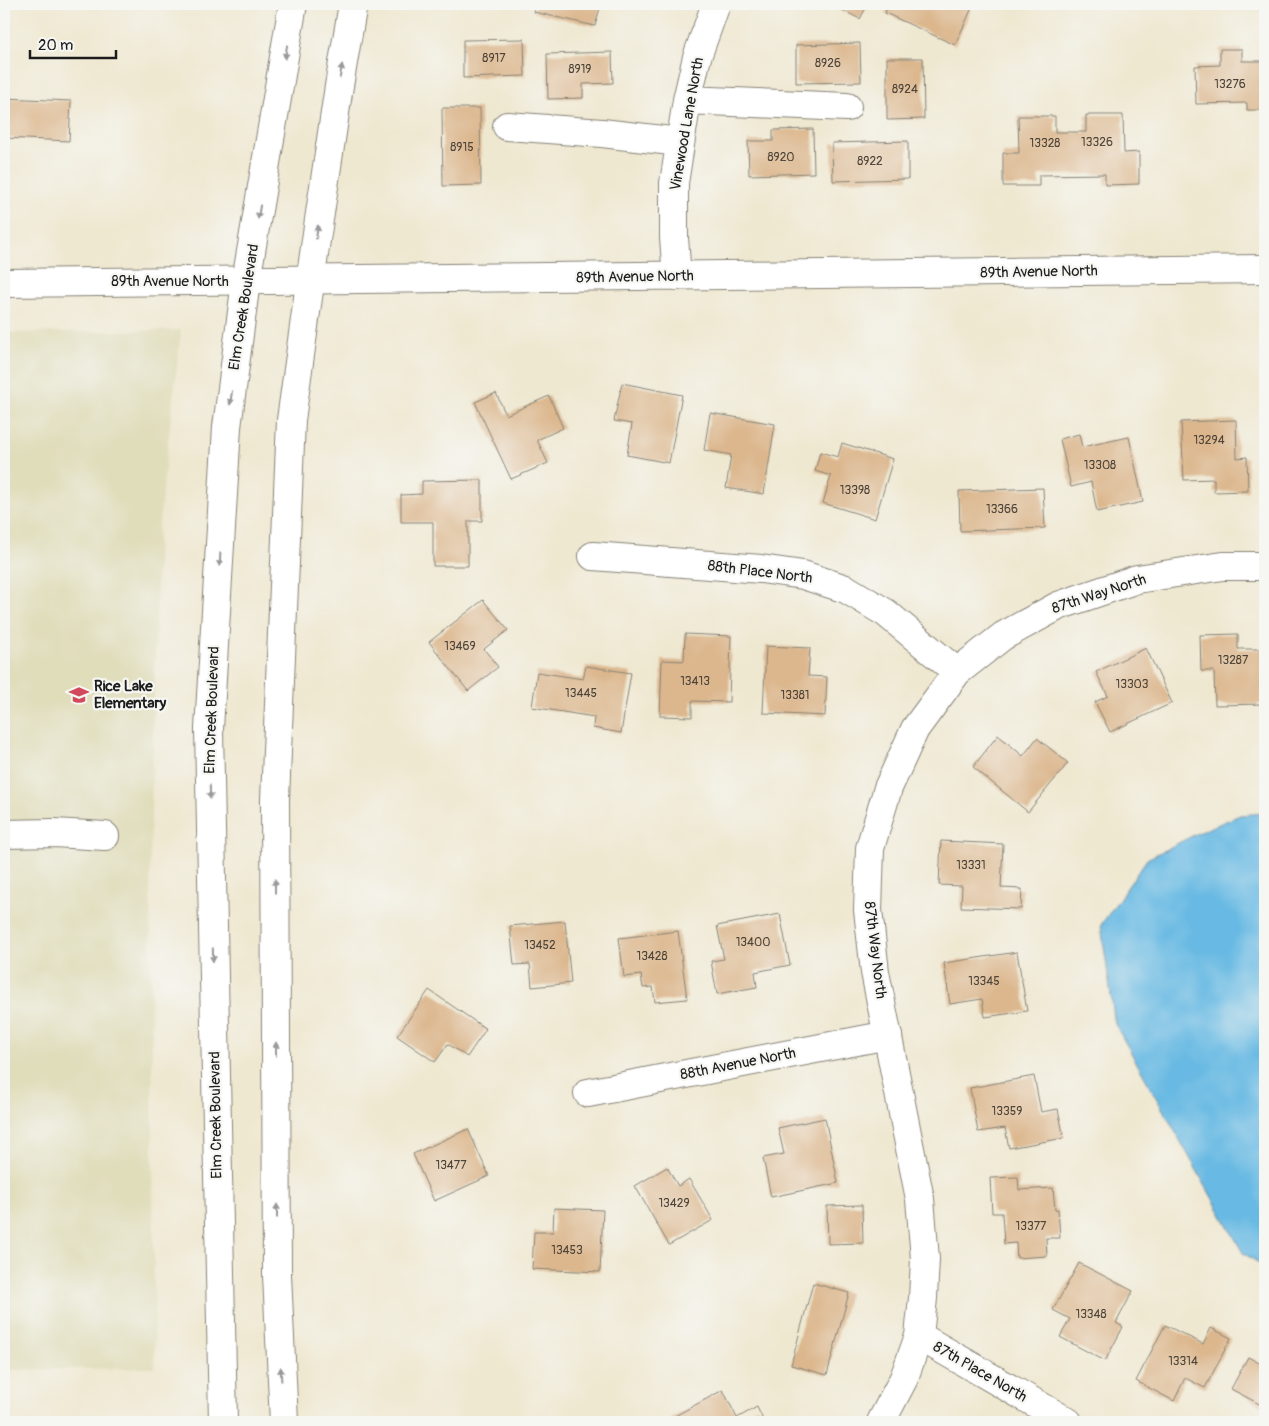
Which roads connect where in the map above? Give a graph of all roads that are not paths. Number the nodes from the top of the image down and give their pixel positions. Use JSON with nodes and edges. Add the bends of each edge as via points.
{"nodes":[{"id":1,"x":293,"y":4,"type":"edge"},
{"id":2,"x":353,"y":4,"type":"edge"},
{"id":3,"x":716,"y":4,"type":"edge"},
{"id":4,"x":688,"y":100,"type":"junction"},
{"id":5,"x":847,"y":106,"type":"dead end"},
{"id":6,"x":507,"y":126,"type":"dead end"},
{"id":7,"x":680,"y":142,"type":"junction"},
{"id":8,"x":1265,"y":269,"type":"edge"},
{"id":9,"x":677,"y":276,"type":"junction"},
{"id":10,"x":246,"y":280,"type":"junction"},
{"id":11,"x":310,"y":280,"type":"junction"},
{"id":12,"x":4,"y":282,"type":"edge"},
{"id":13,"x":593,"y":556,"type":"dead end"},
{"id":14,"x":1265,"y":566,"type":"edge"},
{"id":15,"x":957,"y":672,"type":"junction"},
{"id":16,"x":4,"y":834,"type":"edge"},
{"id":17,"x":105,"y":836,"type":"dead end"},
{"id":18,"x":888,"y":1034,"type":"junction"},
{"id":19,"x":588,"y":1092,"type":"dead end"},
{"id":20,"x":919,"y":1336,"type":"junction"},
{"id":21,"x":223,"y":1422,"type":"edge"},
{"id":22,"x":284,"y":1422,"type":"edge"},
{"id":23,"x":880,"y":1422,"type":"edge"},
{"id":24,"x":1068,"y":1422,"type":"edge"}],
"edges":[{"from":1,"to":10,"type":"street","name":"Elm Creek Boulevard","one_way":true},
{"from":11,"to":2,"type":"street","one_way":true},
{"from":3,"to":4,"type":"street","name":"Vinewood Lane North","via":[[697,57]]},
{"from":4,"to":5,"type":"street"},
{"from":4,"to":7,"type":"street","name":"Vinewood Lane North"},
{"from":6,"to":7,"type":"street"},
{"from":7,"to":9,"type":"street","name":"Vinewood Lane North","via":[[674,183]]},
{"from":8,"to":9,"type":"street","name":"89th Avenue North"},
{"from":9,"to":11,"type":"street","name":"89th Avenue North"},
{"from":10,"to":11,"type":"street","name":"89th Avenue North"},
{"from":10,"to":12,"type":"street","name":"89th Avenue North"},
{"from":10,"to":21,"type":"street","name":"Elm Creek Boulevard","one_way":true,"via":[[226,427],[209,729]]},
{"from":22,"to":11,"type":"street","one_way":true,"via":[[277,1275],[275,799],[291,420]]},
{"from":13,"to":15,"type":"street","name":"88th Place North","via":[[761,569],[820,580],[846,589],[886,613]]},
{"from":14,"to":15,"type":"street","name":"87th Way North","via":[[1223,566],[1137,579],[1058,606],[1003,636]]},
{"from":15,"to":18,"type":"street","name":"87th Way North","via":[[914,729],[888,788],[870,848],[868,910]]},
{"from":16,"to":17,"type":"street"},
{"from":18,"to":19,"type":"street","name":"88th Avenue North"},
{"from":18,"to":20,"type":"street","name":"87th Way North","via":[[920,1199],[925,1259]]},
{"from":20,"to":23,"type":"street","name":"87th Way North","via":[[904,1378]]},
{"from":20,"to":24,"type":"street","name":"87th Place North"}]}
